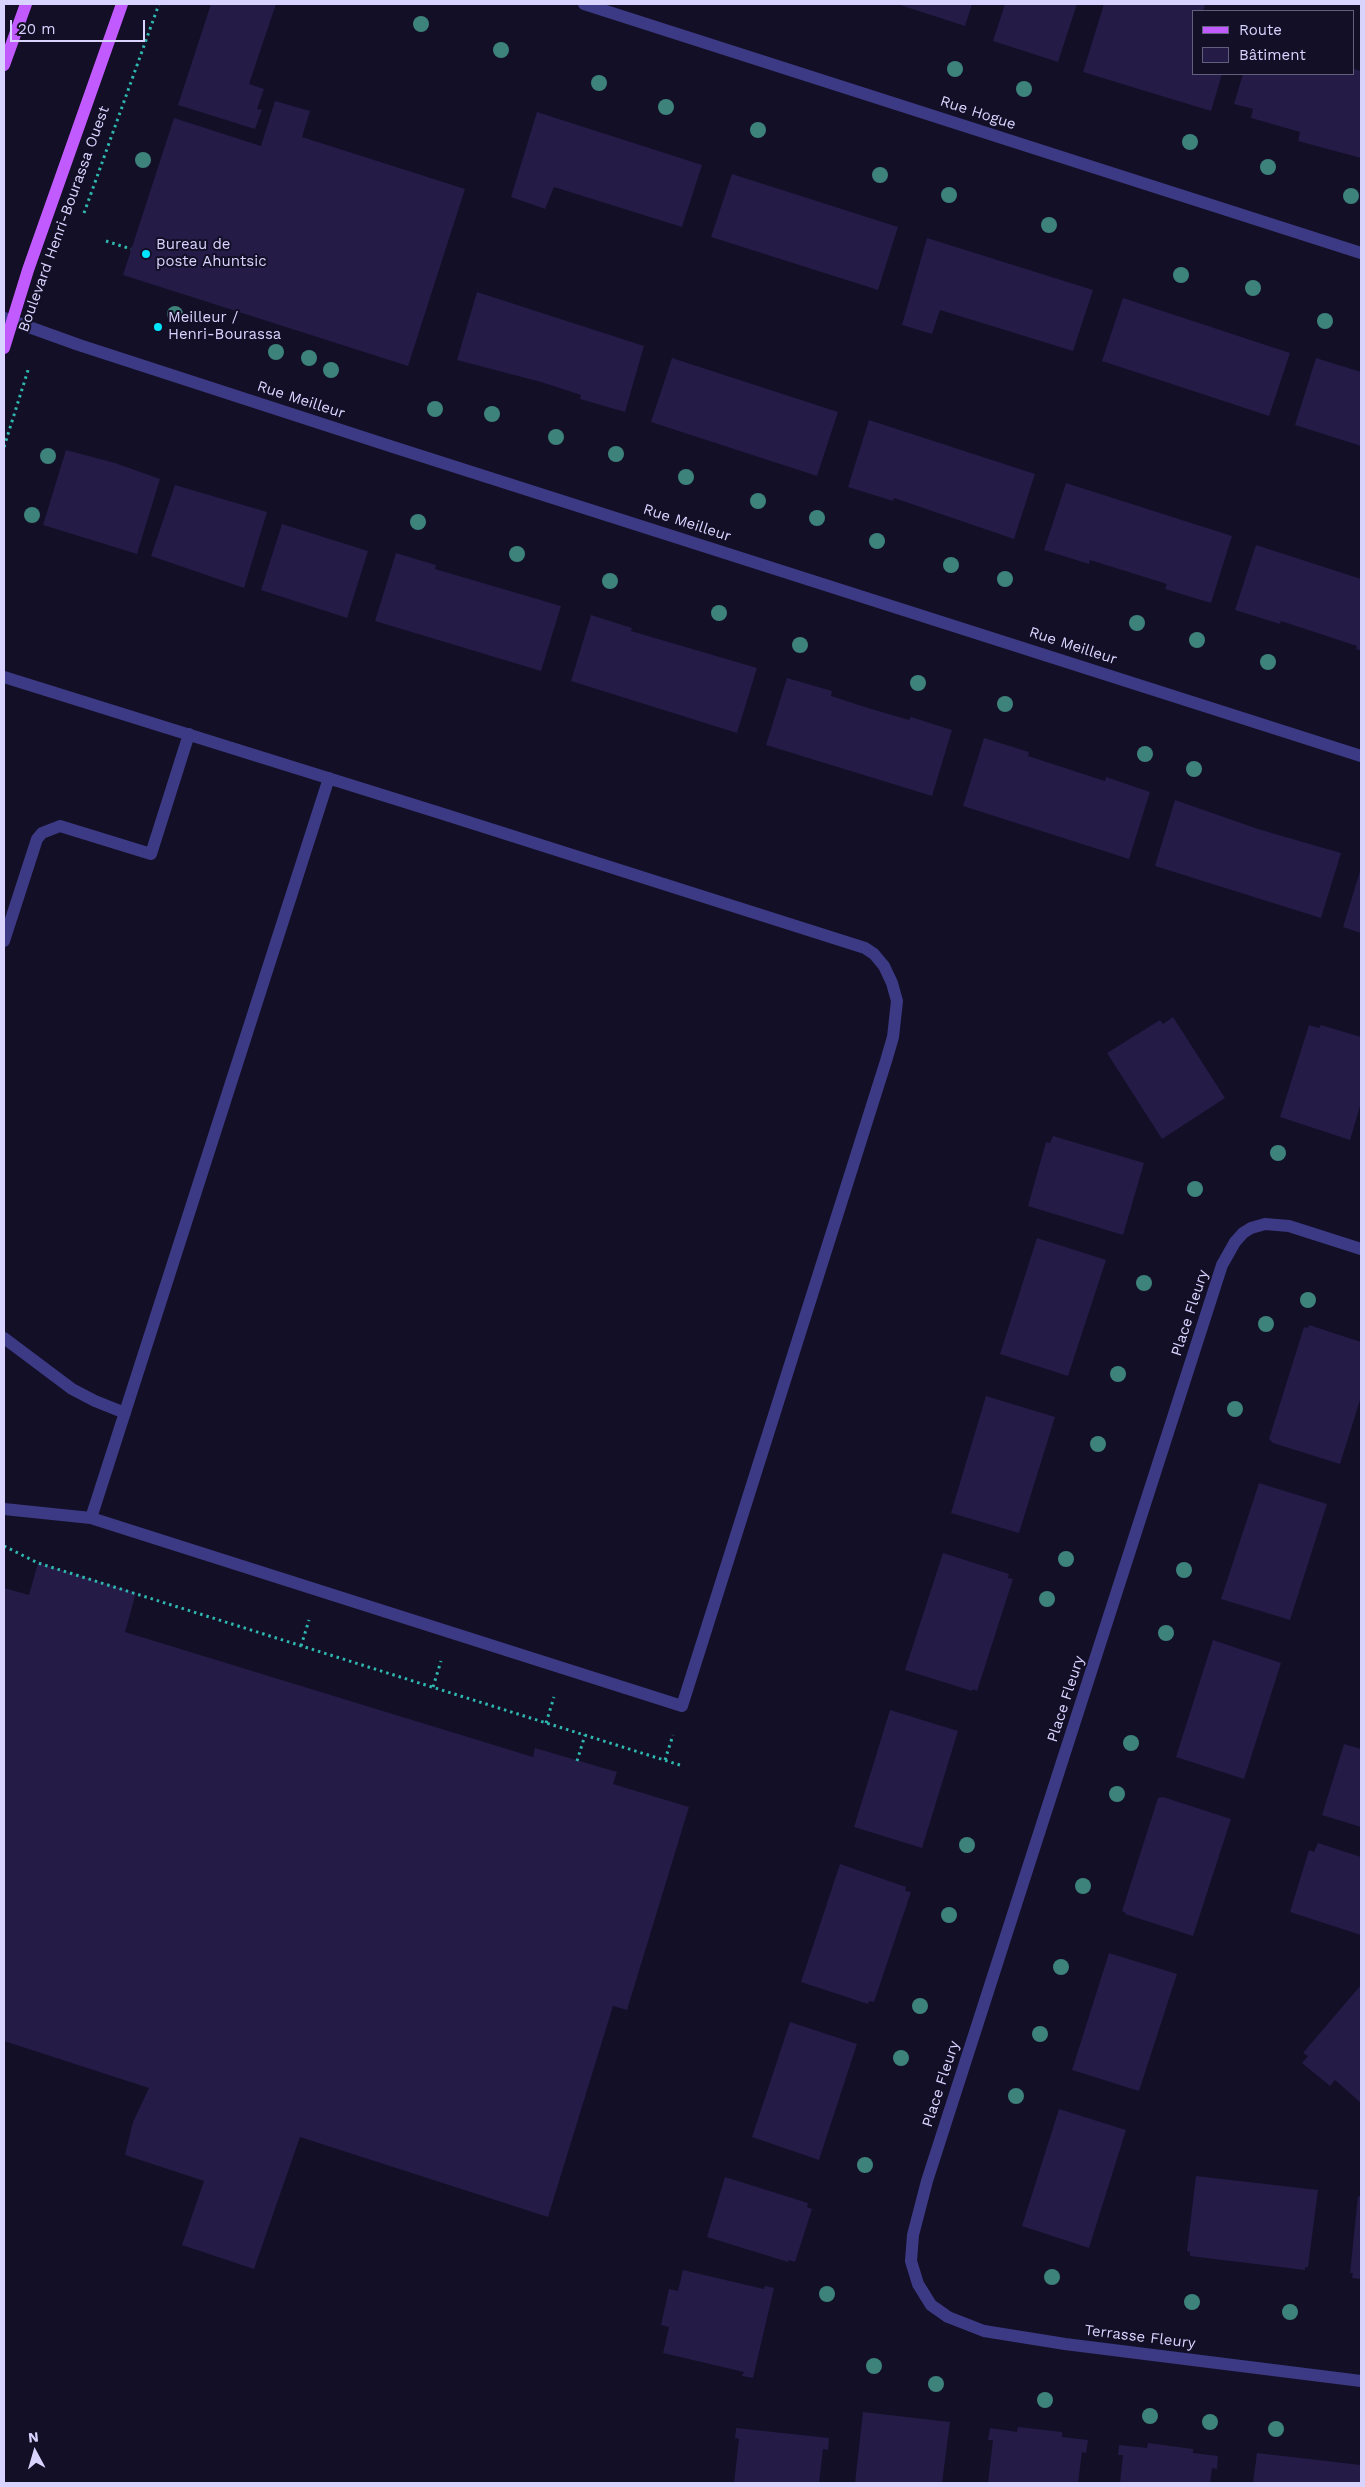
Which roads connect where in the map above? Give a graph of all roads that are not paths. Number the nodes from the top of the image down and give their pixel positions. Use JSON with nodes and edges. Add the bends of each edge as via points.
{"nodes":[{"id":1,"x":26,"y":4,"type":"edge"},
{"id":2,"x":122,"y":4,"type":"edge"},
{"id":3,"x":584,"y":4,"type":"edge"},
{"id":4,"x":4,"y":65,"type":"edge"},
{"id":5,"x":1361,"y":253,"type":"edge"},
{"id":6,"x":8,"y":319,"type":"edge"},
{"id":7,"x":4,"y":348,"type":"edge"},
{"id":8,"x":4,"y":677,"type":"edge"},
{"id":9,"x":188,"y":734,"type":"junction"},
{"id":10,"x":1361,"y":756,"type":"edge"},
{"id":11,"x":329,"y":778,"type":"junction"},
{"id":12,"x":4,"y":941,"type":"edge"},
{"id":13,"x":1361,"y":1249,"type":"edge"},
{"id":14,"x":4,"y":1338,"type":"edge"},
{"id":15,"x":125,"y":1413,"type":"junction"},
{"id":16,"x":4,"y":1509,"type":"edge"},
{"id":17,"x":91,"y":1518,"type":"junction"},
{"id":18,"x":925,"y":2298,"type":"joint"},
{"id":19,"x":1361,"y":2381,"type":"edge"}],
"edges":[{"from":1,"to":4,"type":"main road"},
{"from":2,"to":6,"type":"main road","name":"Boulevard Henri-Bourassa Ouest"},
{"from":3,"to":5,"type":"street","name":"Rue Hogue"},
{"from":6,"to":7,"type":"main road","name":"Boulevard Henri-Bourassa Ouest"},
{"from":6,"to":10,"type":"street","name":"Rue Meilleur","via":[[390,446]]},
{"from":8,"to":9,"type":"street"},
{"from":9,"to":11,"type":"street"},
{"from":9,"to":12,"type":"street","via":[[151,854],[60,826],[42,833],[37,839]]},
{"from":11,"to":15,"type":"street"},
{"from":11,"to":17,"type":"street","via":[[864,948],[884,966],[892,983],[897,1001],[896,1016],[886,1061],[682,1706]]},
{"from":13,"to":18,"type":"street","name":"Place Fleury","via":[[1289,1226],[1265,1224],[1244,1233],[1222,1265],[922,2201],[913,2235],[911,2261]]},
{"from":14,"to":15,"type":"street","via":[[72,1389]]},
{"from":15,"to":17,"type":"street"},
{"from":16,"to":17,"type":"street"},
{"from":18,"to":19,"type":"street","name":"Terrasse Fleury","via":[[948,2317],[971,2328],[999,2335]]}]}
